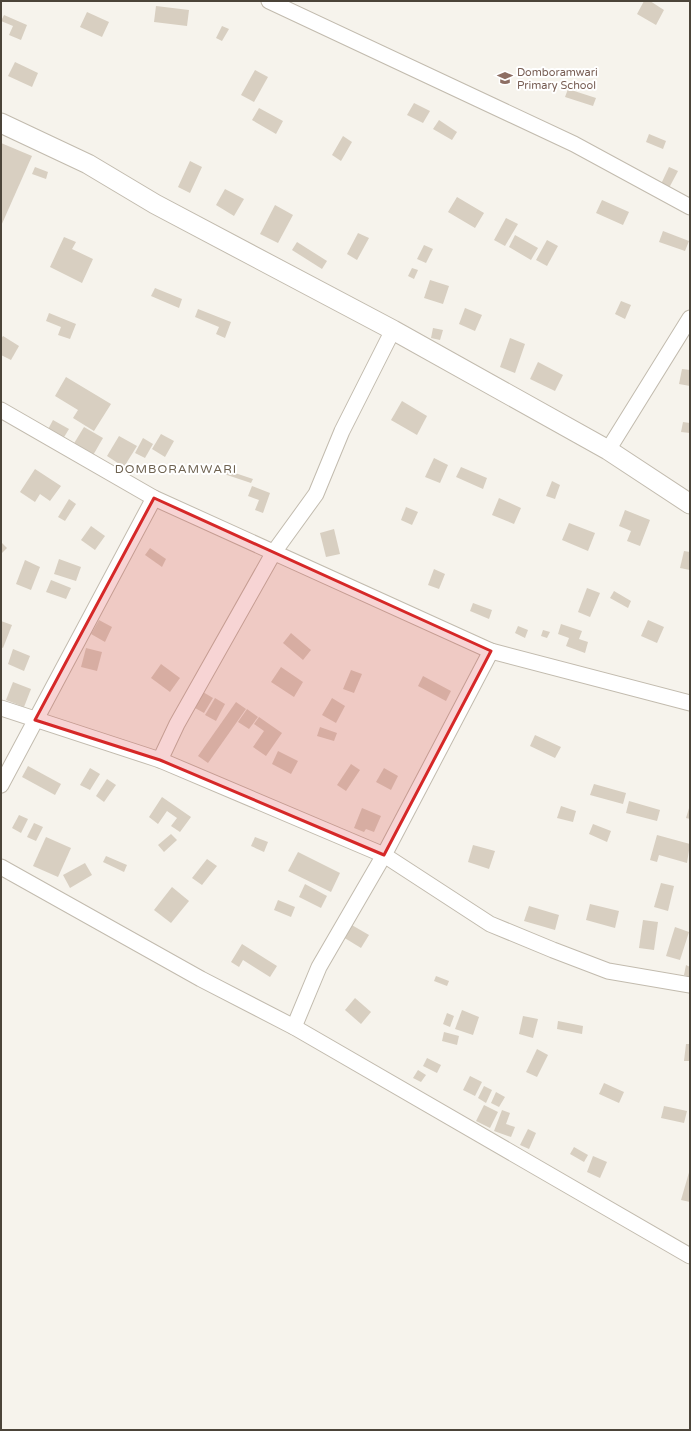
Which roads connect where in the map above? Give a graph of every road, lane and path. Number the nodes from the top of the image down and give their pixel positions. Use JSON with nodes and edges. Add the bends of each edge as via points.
{"nodes":[{"id":1,"x":268,"y":1,"type":"edge"},
{"id":2,"x":1,"y":123,"type":"edge"},
{"id":3,"x":690,"y":207,"type":"edge"},
{"id":4,"x":690,"y":319,"type":"edge"},
{"id":5,"x":393,"y":330,"type":"junction"},
{"id":6,"x":1,"y":410,"type":"edge"},
{"id":7,"x":608,"y":450,"type":"junction"},
{"id":8,"x":154,"y":498,"type":"junction"},
{"id":9,"x":690,"y":504,"type":"edge"},
{"id":10,"x":274,"y":552,"type":"junction"},
{"id":11,"x":491,"y":651,"type":"junction"},
{"id":12,"x":690,"y":704,"type":"edge"},
{"id":13,"x":1,"y":708,"type":"edge"},
{"id":14,"x":35,"y":720,"type":"junction"},
{"id":15,"x":160,"y":760,"type":"junction"},
{"id":16,"x":1,"y":785,"type":"edge"},
{"id":17,"x":384,"y":855,"type":"junction"},
{"id":18,"x":1,"y":867,"type":"edge"},
{"id":19,"x":690,"y":985,"type":"edge"},
{"id":20,"x":294,"y":1027,"type":"junction"},
{"id":21,"x":690,"y":1256,"type":"edge"}],
"edges":[{"from":1,"to":3,"type":"street","via":[[574,144]]},
{"from":2,"to":5,"type":"street","via":[[88,164],[155,204]]},
{"from":4,"to":7,"type":"street"},
{"from":5,"to":7,"type":"street"},
{"from":5,"to":10,"type":"street","via":[[342,431],[316,494]]},
{"from":6,"to":8,"type":"street"},
{"from":7,"to":9,"type":"street"},
{"from":8,"to":10,"type":"street"},
{"from":8,"to":14,"type":"street"},
{"from":10,"to":11,"type":"street"},
{"from":10,"to":15,"type":"street"},
{"from":11,"to":12,"type":"street"},
{"from":11,"to":17,"type":"street"},
{"from":13,"to":14,"type":"street"},
{"from":14,"to":15,"type":"street"},
{"from":14,"to":16,"type":"street"},
{"from":15,"to":17,"type":"street"},
{"from":17,"to":19,"type":"street","via":[[497,927],[608,971]]},
{"from":17,"to":20,"type":"street","via":[[319,967]]},
{"from":18,"to":20,"type":"street","via":[[201,979]]},
{"from":20,"to":21,"type":"street"}]}
